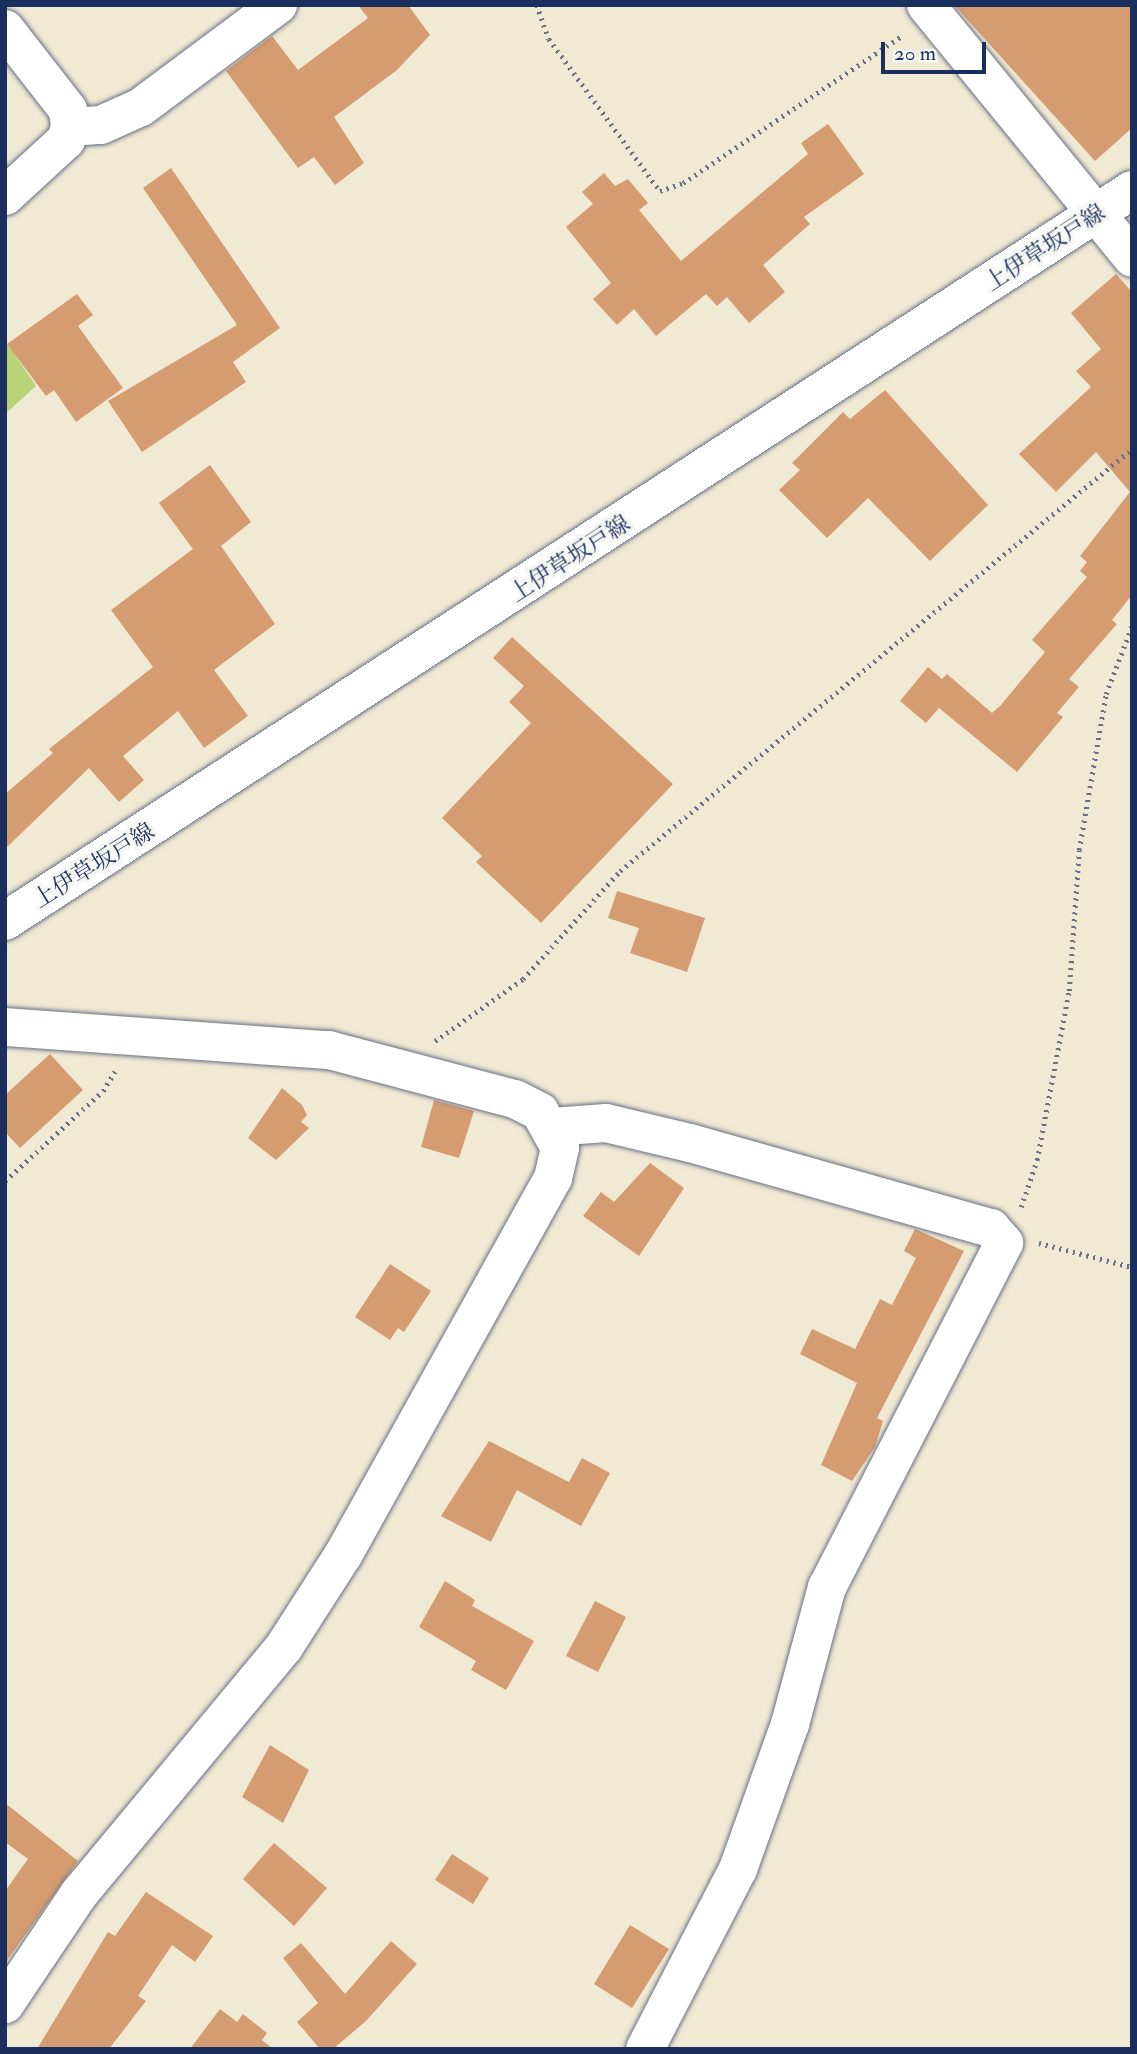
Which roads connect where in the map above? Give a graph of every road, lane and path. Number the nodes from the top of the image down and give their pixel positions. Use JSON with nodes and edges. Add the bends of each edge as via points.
{"nodes":[{"id":1,"x":278,"y":5,"type":"edge"},
{"id":2,"x":537,"y":5,"type":"edge"},
{"id":3,"x":929,"y":10,"type":"edge"},
{"id":4,"x":5,"y":29,"type":"edge"},
{"id":5,"x":70,"y":127,"type":"junction"},
{"id":6,"x":1132,"y":190,"type":"edge"},
{"id":7,"x":5,"y":196,"type":"edge"},
{"id":8,"x":1097,"y":213,"type":"junction"},
{"id":9,"x":1132,"y":258,"type":"edge"},
{"id":10,"x":1132,"y":449,"type":"edge"},
{"id":11,"x":1132,"y":626,"type":"edge"},
{"id":12,"x":5,"y":921,"type":"edge"},
{"id":13,"x":5,"y":1027,"type":"edge"},
{"id":14,"x":126,"y":1034,"type":"junction"},
{"id":15,"x":402,"y":1067,"type":"junction"},
{"id":16,"x":552,"y":1128,"type":"junction"},
{"id":17,"x":5,"y":1181,"type":"edge"},
{"id":18,"x":1006,"y":1242,"type":"junction"},
{"id":19,"x":1132,"y":1267,"type":"edge"},
{"id":20,"x":5,"y":2004,"type":"edge"},
{"id":21,"x":645,"y":2049,"type":"edge"}],
"edges":[{"from":1,"to":5,"type":"street","via":[[141,107],[101,125]]},
{"from":2,"to":3,"type":"path","via":[[550,39],[660,191],[683,183]]},
{"from":3,"to":8,"type":"street"},
{"from":4,"to":5,"type":"street","via":[[68,110]]},
{"from":5,"to":7,"type":"street","via":[[66,140]]},
{"from":6,"to":8,"type":"street","name":"上伊草坂戸線"},
{"from":8,"to":9,"type":"street"},
{"from":8,"to":12,"type":"street","name":"上伊草坂戸線"},
{"from":10,"to":15,"type":"path","via":[[620,871],[523,979]]},
{"from":11,"to":18,"type":"path","via":[[1106,694],[1079,850],[1069,991],[1037,1160]]},
{"from":13,"to":14,"type":"street"},
{"from":14,"to":15,"type":"street","via":[[329,1050]]},
{"from":14,"to":17,"type":"path","via":[[103,1091]]},
{"from":15,"to":16,"type":"street","via":[[515,1099],[540,1112]]},
{"from":16,"to":18,"type":"street","via":[[606,1123],[690,1143],[991,1228]]},
{"from":16,"to":20,"type":"street","via":[[560,1148],[553,1178],[343,1555],[284,1647],[79,1894]]},
{"from":18,"to":19,"type":"path"},
{"from":18,"to":21,"type":"street","via":[[827,1587],[790,1724],[738,1869]]}]}
